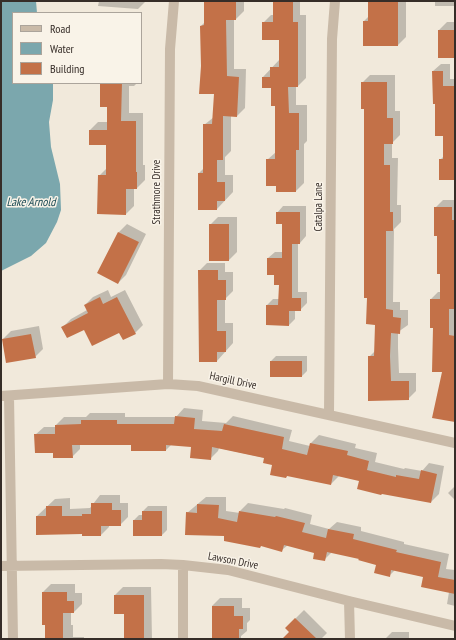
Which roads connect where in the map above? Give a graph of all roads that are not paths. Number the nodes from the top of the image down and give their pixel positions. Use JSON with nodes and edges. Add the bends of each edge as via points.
{"nodes":[{"id":1,"x":174,"y":1,"type":"edge"},
{"id":2,"x":335,"y":1,"type":"edge"},
{"id":3,"x":168,"y":384,"type":"junction"},
{"id":4,"x":5,"y":396,"type":"edge"},
{"id":5,"x":329,"y":414,"type":"junction"},
{"id":6,"x":455,"y":443,"type":"edge"},
{"id":7,"x":182,"y":565,"type":"junction"},
{"id":8,"x":6,"y":566,"type":"edge"},
{"id":9,"x":349,"y":601,"type":"junction"},
{"id":10,"x":455,"y":626,"type":"edge"},
{"id":11,"x":13,"y":639,"type":"edge"},
{"id":12,"x":183,"y":639,"type":"edge"},
{"id":13,"x":350,"y":639,"type":"edge"}],
"edges":[{"from":1,"to":3,"type":"street","name":"Strathmore Drive","via":[[170,49]]},
{"from":2,"to":5,"type":"street","name":"Catalpa Lane","via":[[332,39]]},
{"from":3,"to":4,"type":"street","name":"Hargill Drive"},
{"from":3,"to":5,"type":"street","name":"Hargill Drive","via":[[198,386]]},
{"from":4,"to":8,"type":"street"},
{"from":5,"to":6,"type":"street","name":"Hargill Drive"},
{"from":7,"to":8,"type":"street","name":"Lawson Drive"},
{"from":7,"to":9,"type":"street","name":"Lawson Drive","via":[[228,570]]},
{"from":7,"to":12,"type":"street"},
{"from":8,"to":11,"type":"street"},
{"from":9,"to":10,"type":"street","name":"Lawson Drive"},
{"from":9,"to":13,"type":"street"}]}
